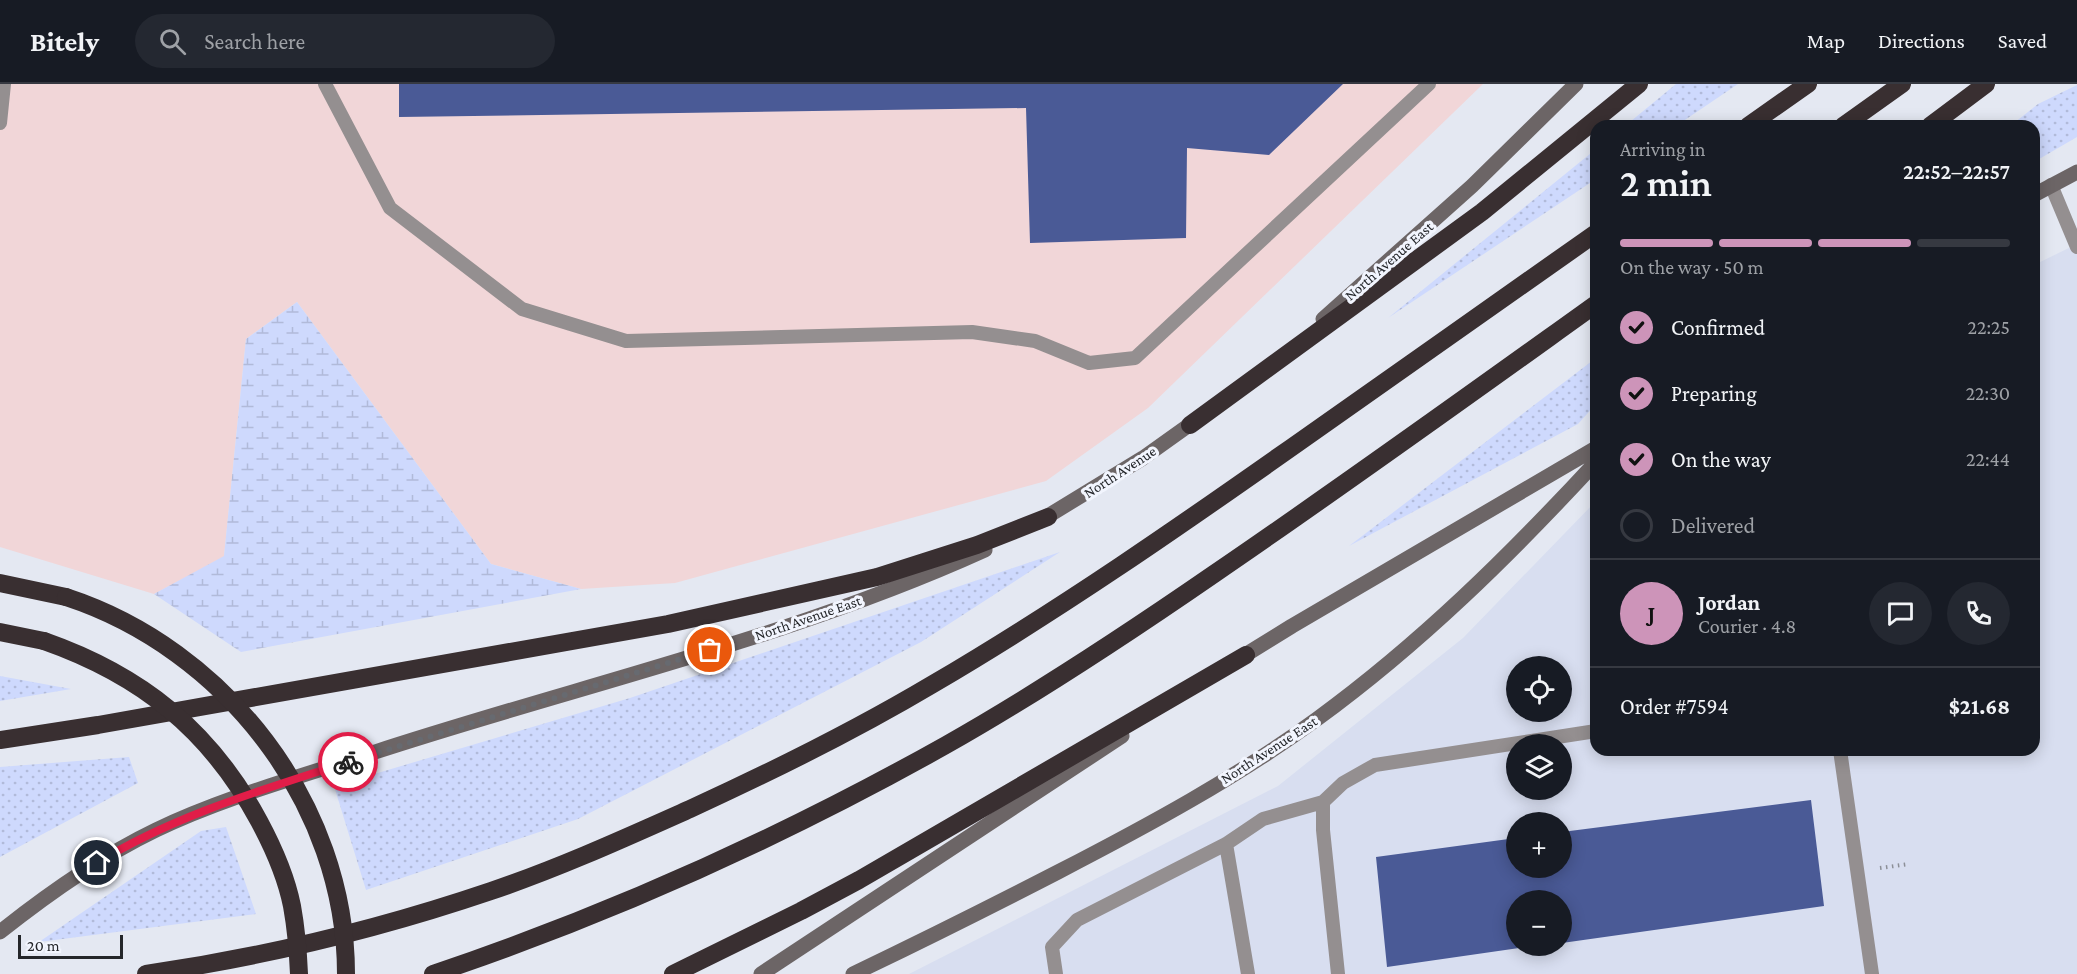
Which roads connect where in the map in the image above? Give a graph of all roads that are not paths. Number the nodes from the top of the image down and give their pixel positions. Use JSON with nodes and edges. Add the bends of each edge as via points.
{"nodes":[{"id":1,"x":4,"y":84,"type":"edge"},
{"id":2,"x":325,"y":84,"type":"edge"},
{"id":3,"x":1429,"y":84,"type":"edge"},
{"id":4,"x":1576,"y":84,"type":"edge"},
{"id":5,"x":1639,"y":84,"type":"edge"},
{"id":6,"x":1808,"y":84,"type":"edge"},
{"id":7,"x":1902,"y":84,"type":"edge"},
{"id":8,"x":1986,"y":84,"type":"edge"},
{"id":9,"x":1997,"y":84,"type":"edge"},
{"id":10,"x":1595,"y":120,"type":"edge"},
{"id":11,"x":1757,"y":120,"type":"edge"},
{"id":12,"x":1852,"y":120,"type":"edge"},
{"id":13,"x":1939,"y":120,"type":"edge"},
{"id":14,"x":1940,"y":120,"type":"edge"},
{"id":15,"x":0,"y":123,"type":"edge"},
{"id":16,"x":1590,"y":124,"type":"edge"},
{"id":17,"x":2077,"y":172,"type":"edge"},
{"id":18,"x":2051,"y":185,"type":"junction"},
{"id":19,"x":2040,"y":191,"type":"edge"},
{"id":20,"x":1590,"y":237,"type":"edge"},
{"id":21,"x":2077,"y":247,"type":"edge"},
{"id":22,"x":1590,"y":308,"type":"edge"},
{"id":23,"x":1190,"y":425,"type":"junction"},
{"id":24,"x":1590,"y":452,"type":"edge"},
{"id":25,"x":1590,"y":468,"type":"edge"},
{"id":26,"x":1048,"y":517,"type":"junction"},
{"id":27,"x":0,"y":583,"type":"edge"},
{"id":28,"x":0,"y":632,"type":"edge"},
{"id":29,"x":1246,"y":655,"type":"junction"},
{"id":30,"x":1590,"y":732,"type":"edge"},
{"id":31,"x":0,"y":740,"type":"edge"},
{"id":32,"x":1841,"y":756,"type":"edge"},
{"id":33,"x":1323,"y":802,"type":"junction"},
{"id":34,"x":1226,"y":844,"type":"junction"},
{"id":35,"x":0,"y":932,"type":"edge"},
{"id":36,"x":146,"y":974,"type":"edge"},
{"id":37,"x":299,"y":974,"type":"edge"},
{"id":38,"x":346,"y":974,"type":"edge"},
{"id":39,"x":433,"y":974,"type":"edge"},
{"id":40,"x":673,"y":974,"type":"edge"},
{"id":41,"x":761,"y":974,"type":"edge"},
{"id":42,"x":853,"y":974,"type":"edge"},
{"id":43,"x":1056,"y":974,"type":"edge"},
{"id":44,"x":1248,"y":974,"type":"edge"},
{"id":45,"x":1338,"y":974,"type":"edge"},
{"id":46,"x":1872,"y":974,"type":"edge"}],
"edges":[{"from":1,"to":15,"type":"lane"},
{"from":2,"to":3,"type":"lane","via":[[390,207],[522,309],[626,341],[972,332],[1035,341],[1089,363],[1135,358]]},
{"from":4,"to":23,"type":"main road","name":"North Avenue East","via":[[1381,269]]},
{"from":5,"to":10,"type":"highway"},
{"from":6,"to":11,"type":"highway"},
{"from":7,"to":12,"type":"highway"},
{"from":8,"to":13,"type":"highway"},
{"from":9,"to":14,"type":"main road"},
{"from":16,"to":23,"type":"highway","via":[[1482,212]]},
{"from":17,"to":18,"type":"main road"},
{"from":18,"to":19,"type":"main road"},
{"from":18,"to":21,"type":"lane"},
{"from":20,"to":36,"type":"highway","via":[[1065,603],[930,686],[788,763],[611,844],[483,894],[335,937]]},
{"from":22,"to":39,"type":"highway","via":[[1168,606],[947,745],[724,859],[562,927]]},
{"from":23,"to":26,"type":"main road","name":"North Avenue"},
{"from":24,"to":29,"type":"main road"},
{"from":25,"to":42,"type":"main road","name":"North Avenue East","via":[[1448,613],[1309,724],[1239,771],[1102,849]]},
{"from":26,"to":31,"type":"highway","via":[[877,577],[679,622]]},
{"from":26,"to":35,"type":"main road","name":"North Avenue East","via":[[958,562],[775,630],[407,742],[213,806],[114,852]]},
{"from":27,"to":38,"type":"highway","bridge":true,"via":[[66,597],[132,624],[218,686],[255,725],[298,792],[320,838],[340,910]]},
{"from":28,"to":37,"type":"highway","bridge":true,"via":[[44,641],[91,659],[138,685],[183,719],[218,757],[252,807],[285,880],[296,930]]},
{"from":29,"to":40,"type":"highway","via":[[859,880]]},
{"from":29,"to":41,"type":"main road"},
{"from":30,"to":33,"type":"lane","via":[[1375,765],[1343,783]]},
{"from":32,"to":46,"type":"lane"},
{"from":33,"to":34,"type":"lane","via":[[1263,819]]},
{"from":33,"to":45,"type":"lane"},
{"from":34,"to":43,"type":"lane","via":[[1077,920],[1052,947]]},
{"from":34,"to":44,"type":"lane"}]}
